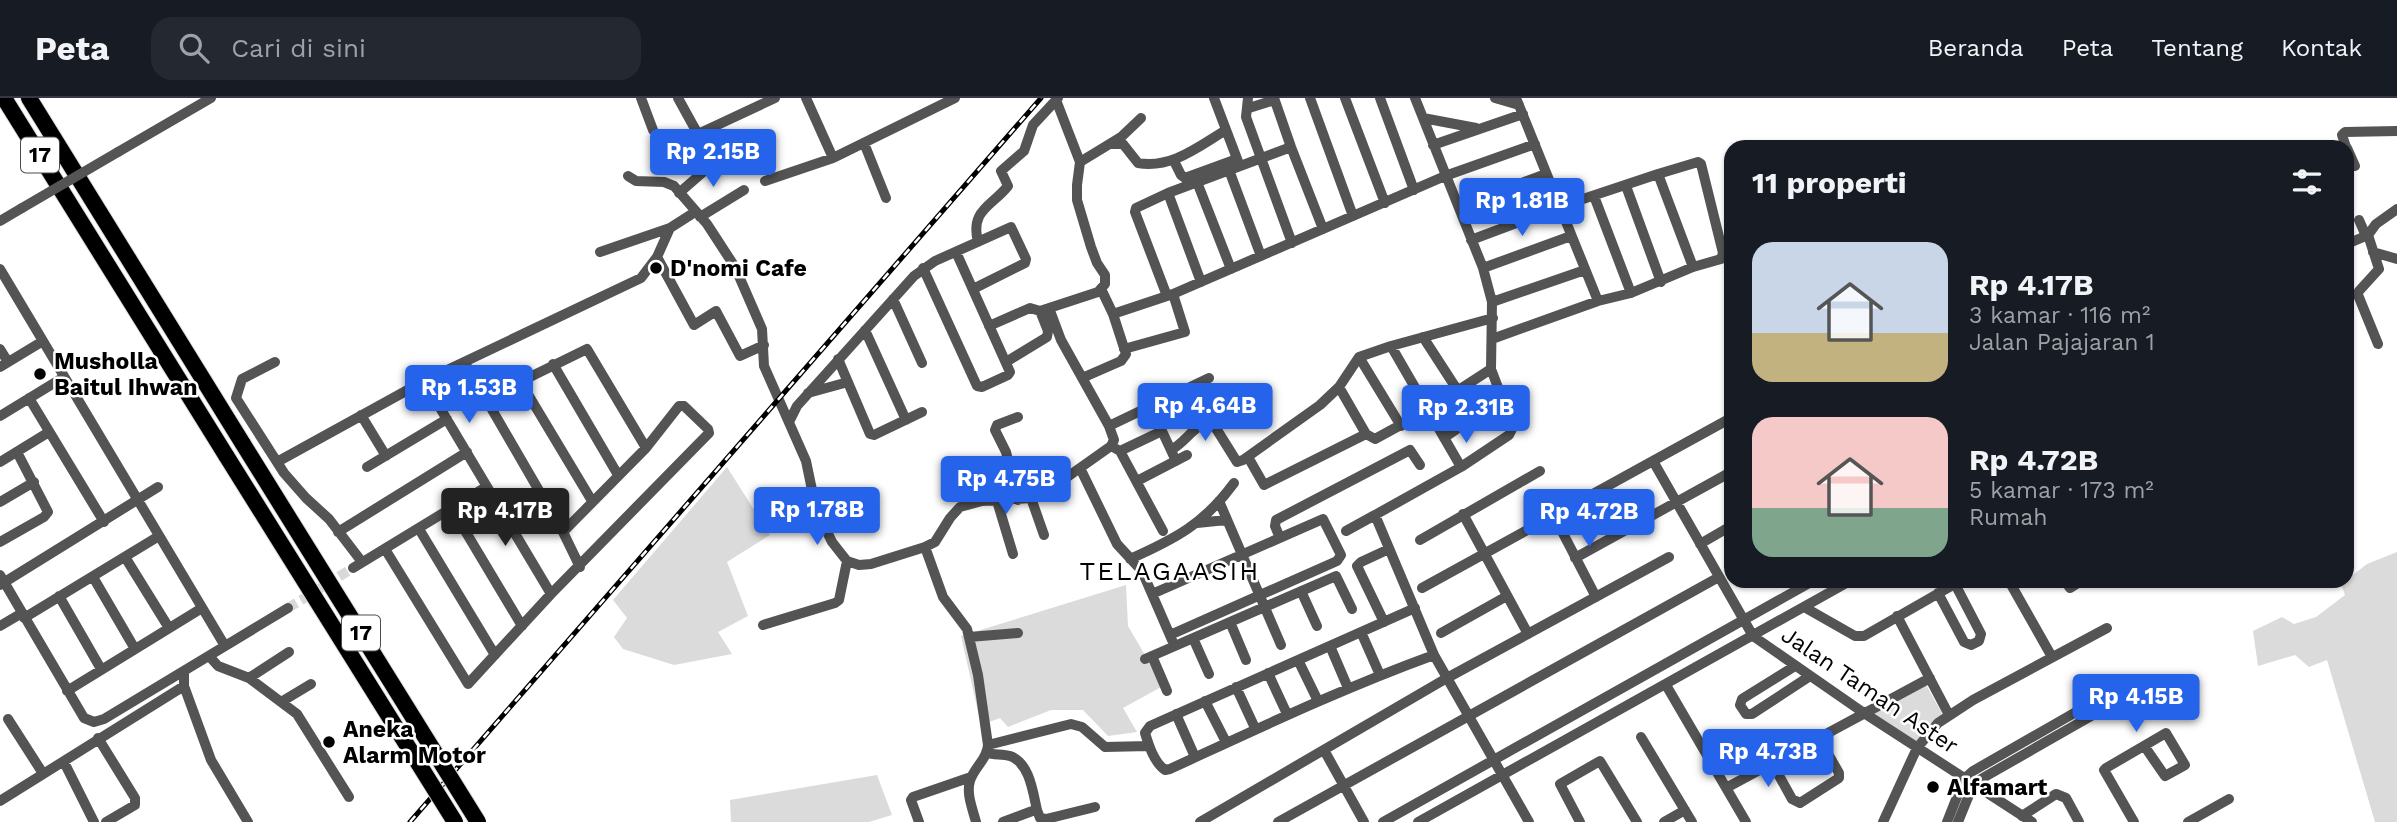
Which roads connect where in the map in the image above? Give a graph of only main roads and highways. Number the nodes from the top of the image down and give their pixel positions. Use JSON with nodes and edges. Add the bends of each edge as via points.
{"nodes":[{"id":1,"x":5,"y":98,"type":"edge"},
{"id":2,"x":29,"y":98,"type":"edge"},
{"id":3,"x":455,"y":822,"type":"edge"},
{"id":4,"x":478,"y":822,"type":"edge"}],
"edges":[{"from":1,"to":3,"type":"highway","number":"17","bridge":true},
{"from":2,"to":4,"type":"highway","number":"17","bridge":true}]}
